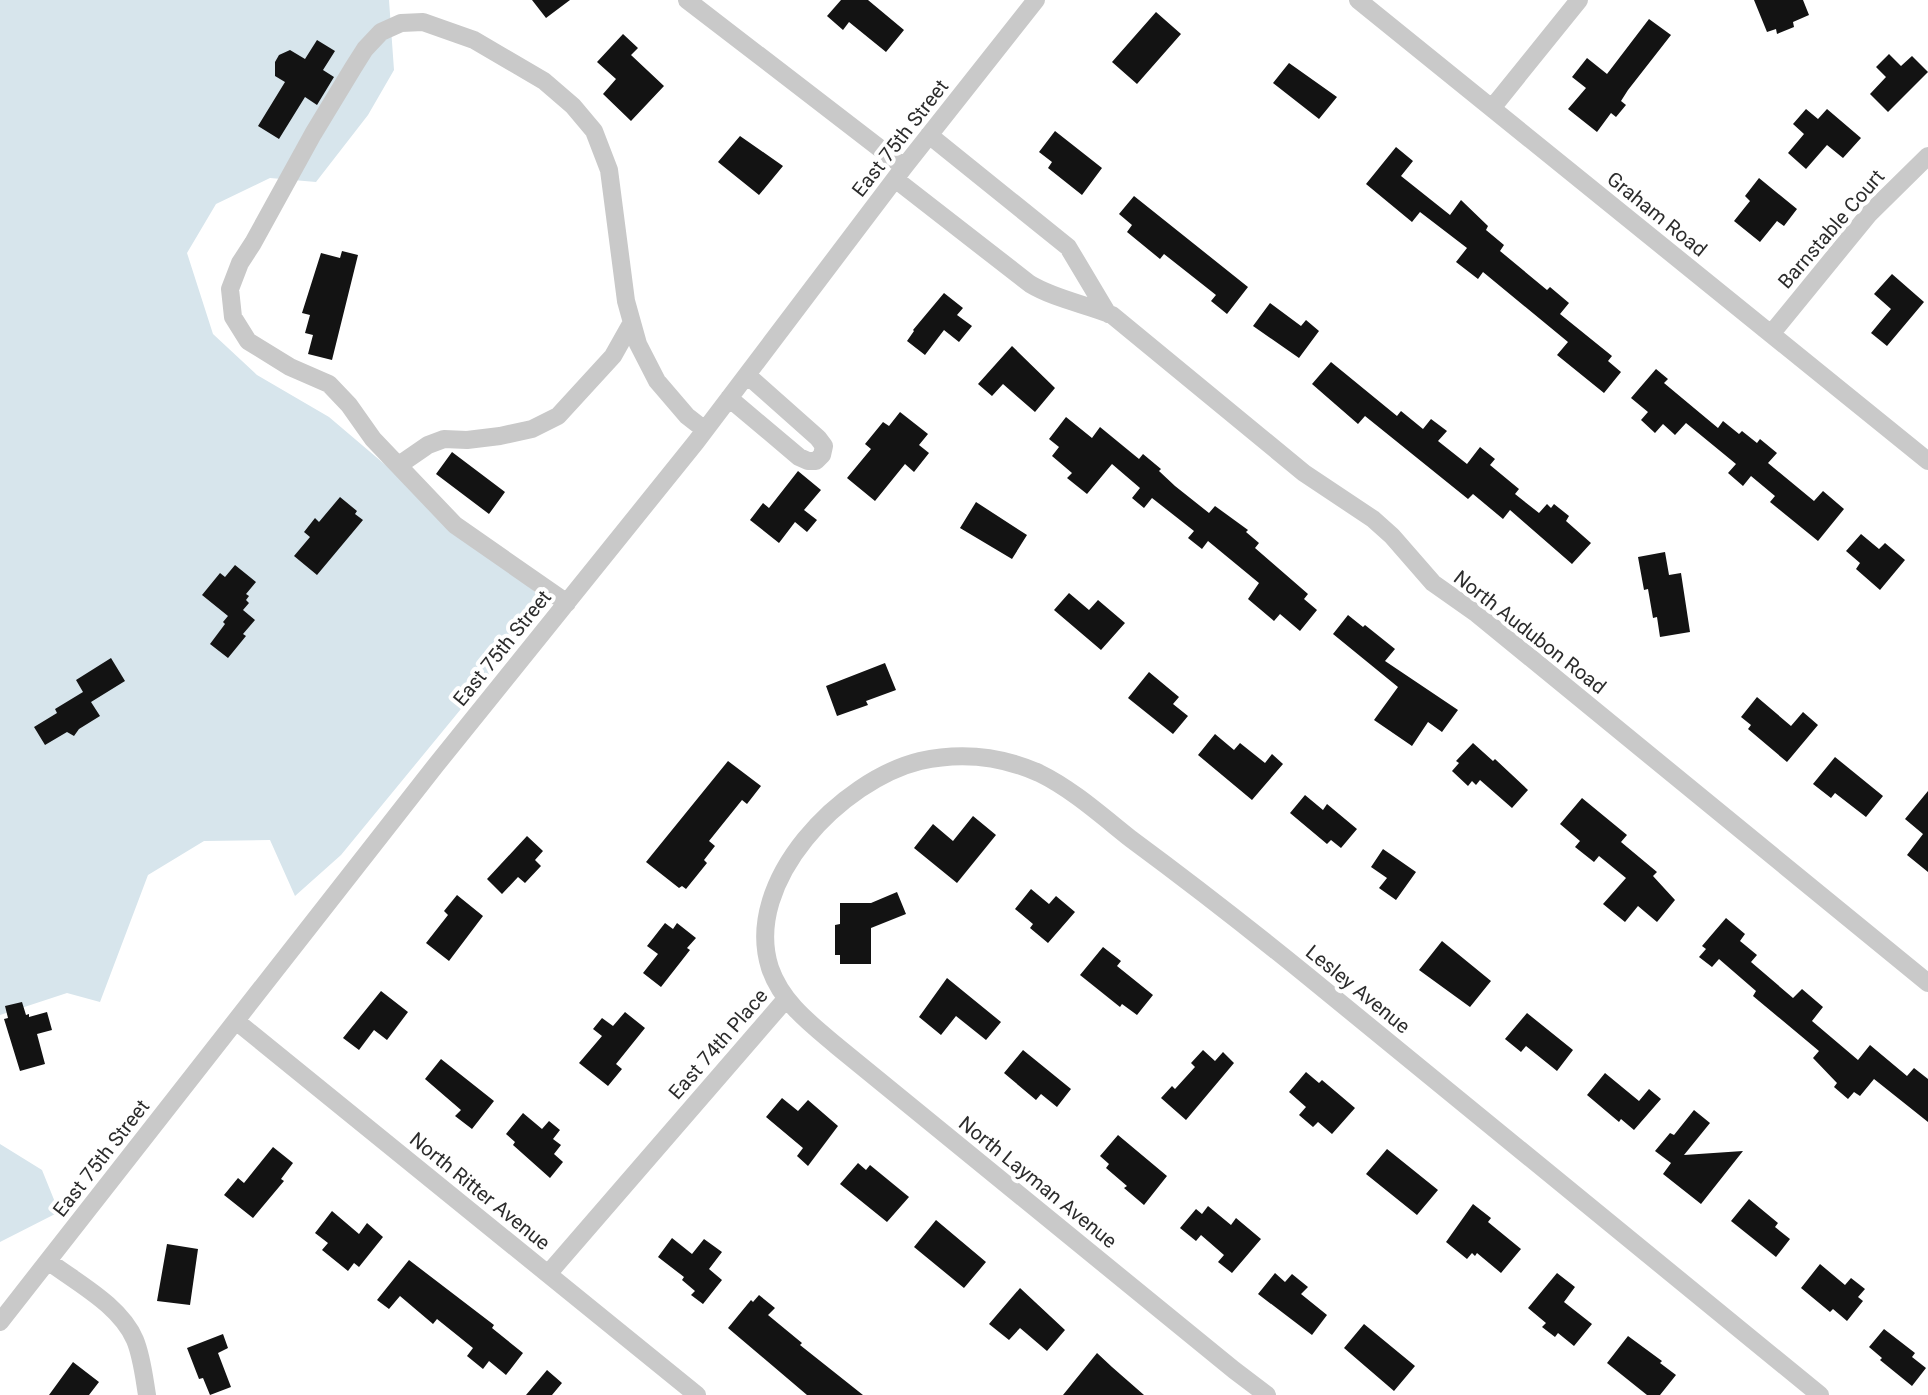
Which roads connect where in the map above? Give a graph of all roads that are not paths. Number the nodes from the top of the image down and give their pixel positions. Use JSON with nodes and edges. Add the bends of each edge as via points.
{"nodes":[{"id":1,"x":687,"y":0,"type":"edge"},
{"id":2,"x":1036,"y":0,"type":"edge"},
{"id":3,"x":1358,"y":0,"type":"edge"},
{"id":4,"x":1579,"y":0,"type":"edge"},
{"id":5,"x":1492,"y":108,"type":"junction"},
{"id":6,"x":929,"y":135,"type":"junction"},
{"id":7,"x":1928,"y":156,"type":"edge"},
{"id":8,"x":900,"y":173,"type":"junction"},
{"id":9,"x":1108,"y":314,"type":"junction"},
{"id":10,"x":631,"y":324,"type":"junction"},
{"id":11,"x":1771,"y":334,"type":"junction"},
{"id":12,"x":747,"y":375,"type":"junction"},
{"id":13,"x":729,"y":398,"type":"junction"},
{"id":14,"x":705,"y":430,"type":"junction"},
{"id":15,"x":1928,"y":461,"type":"edge"},
{"id":16,"x":399,"y":465,"type":"junction"},
{"id":17,"x":567,"y":603,"type":"junction"},
{"id":18,"x":828,"y":815,"type":"joint"},
{"id":19,"x":1928,"y":983,"type":"edge"},
{"id":20,"x":786,"y":999,"type":"junction"},
{"id":21,"x":236,"y":1021,"type":"junction"},
{"id":22,"x":48,"y":1261,"type":"junction"},
{"id":23,"x":548,"y":1274,"type":"junction"},
{"id":24,"x":0,"y":1322,"type":"edge"},
{"id":25,"x":147,"y":1395,"type":"edge"},
{"id":26,"x":697,"y":1395,"type":"edge"},
{"id":27,"x":1267,"y":1395,"type":"edge"},
{"id":28,"x":1820,"y":1395,"type":"edge"}],
"edges":[{"from":1,"to":8,"type":"street","name":"North Audubon Road"},
{"from":2,"to":6,"type":"street","name":"East 75th Street"},
{"from":3,"to":5,"type":"street","name":"Graham Road"},
{"from":4,"to":5,"type":"street"},
{"from":5,"to":11,"type":"street","name":"Graham Road"},
{"from":6,"to":8,"type":"street","name":"East 75th Street"},
{"from":6,"to":9,"type":"street","name":"North Audubon Road","via":[[1068,247]]},
{"from":7,"to":11,"type":"street","name":"Barnstable Court","via":[[1869,214]]},
{"from":8,"to":9,"type":"street","name":"North Audubon Road","via":[[1030,284]]},
{"from":8,"to":12,"type":"street","name":"East 75th Street"},
{"from":9,"to":19,"type":"street","name":"North Audubon Road","via":[[1304,473],[1373,519],[1433,583]]},
{"from":10,"to":14,"type":"street","via":[[657,381]]},
{"from":10,"to":16,"type":"street","via":[[613,356],[558,416],[500,436],[444,439]]},
{"from":10,"to":16,"type":"street","via":[[609,170],[594,131],[573,106],[544,81],[474,40],[423,22],[401,23],[381,32],[313,134],[230,289],[233,317],[248,341],[329,384]]},
{"from":11,"to":15,"type":"street","name":"Graham Road"},
{"from":12,"to":13,"type":"street","name":"East 75th Street"},
{"from":12,"to":13,"type":"street","via":[[818,438],[824,446],[822,455],[816,461],[799,457]]},
{"from":13,"to":14,"type":"street","name":"East 75th Street"},
{"from":14,"to":17,"type":"street","name":"East 75th Street"},
{"from":16,"to":17,"type":"street","via":[[455,525]]},
{"from":17,"to":21,"type":"street","name":"East 75th Street"},
{"from":18,"to":20,"type":"street","name":"East 74th Place","via":[[789,863],[770,901],[766,948]]},
{"from":18,"to":28,"type":"street","name":"Lesley Avenue","via":[[877,778],[931,759],[979,757],[1046,777],[1242,923]]},
{"from":20,"to":23,"type":"street","name":"East 74th Place"},
{"from":20,"to":27,"type":"street","name":"North Layman Avenue","via":[[838,1047]]},
{"from":21,"to":22,"type":"street","name":"East 75th Street"},
{"from":21,"to":23,"type":"street","name":"North Ritter Avenue"},
{"from":22,"to":24,"type":"street","name":"East 75th Street"},
{"from":22,"to":25,"type":"street","via":[[116,1312],[129,1329]]},
{"from":23,"to":26,"type":"street","name":"North Ritter Avenue"}]}
